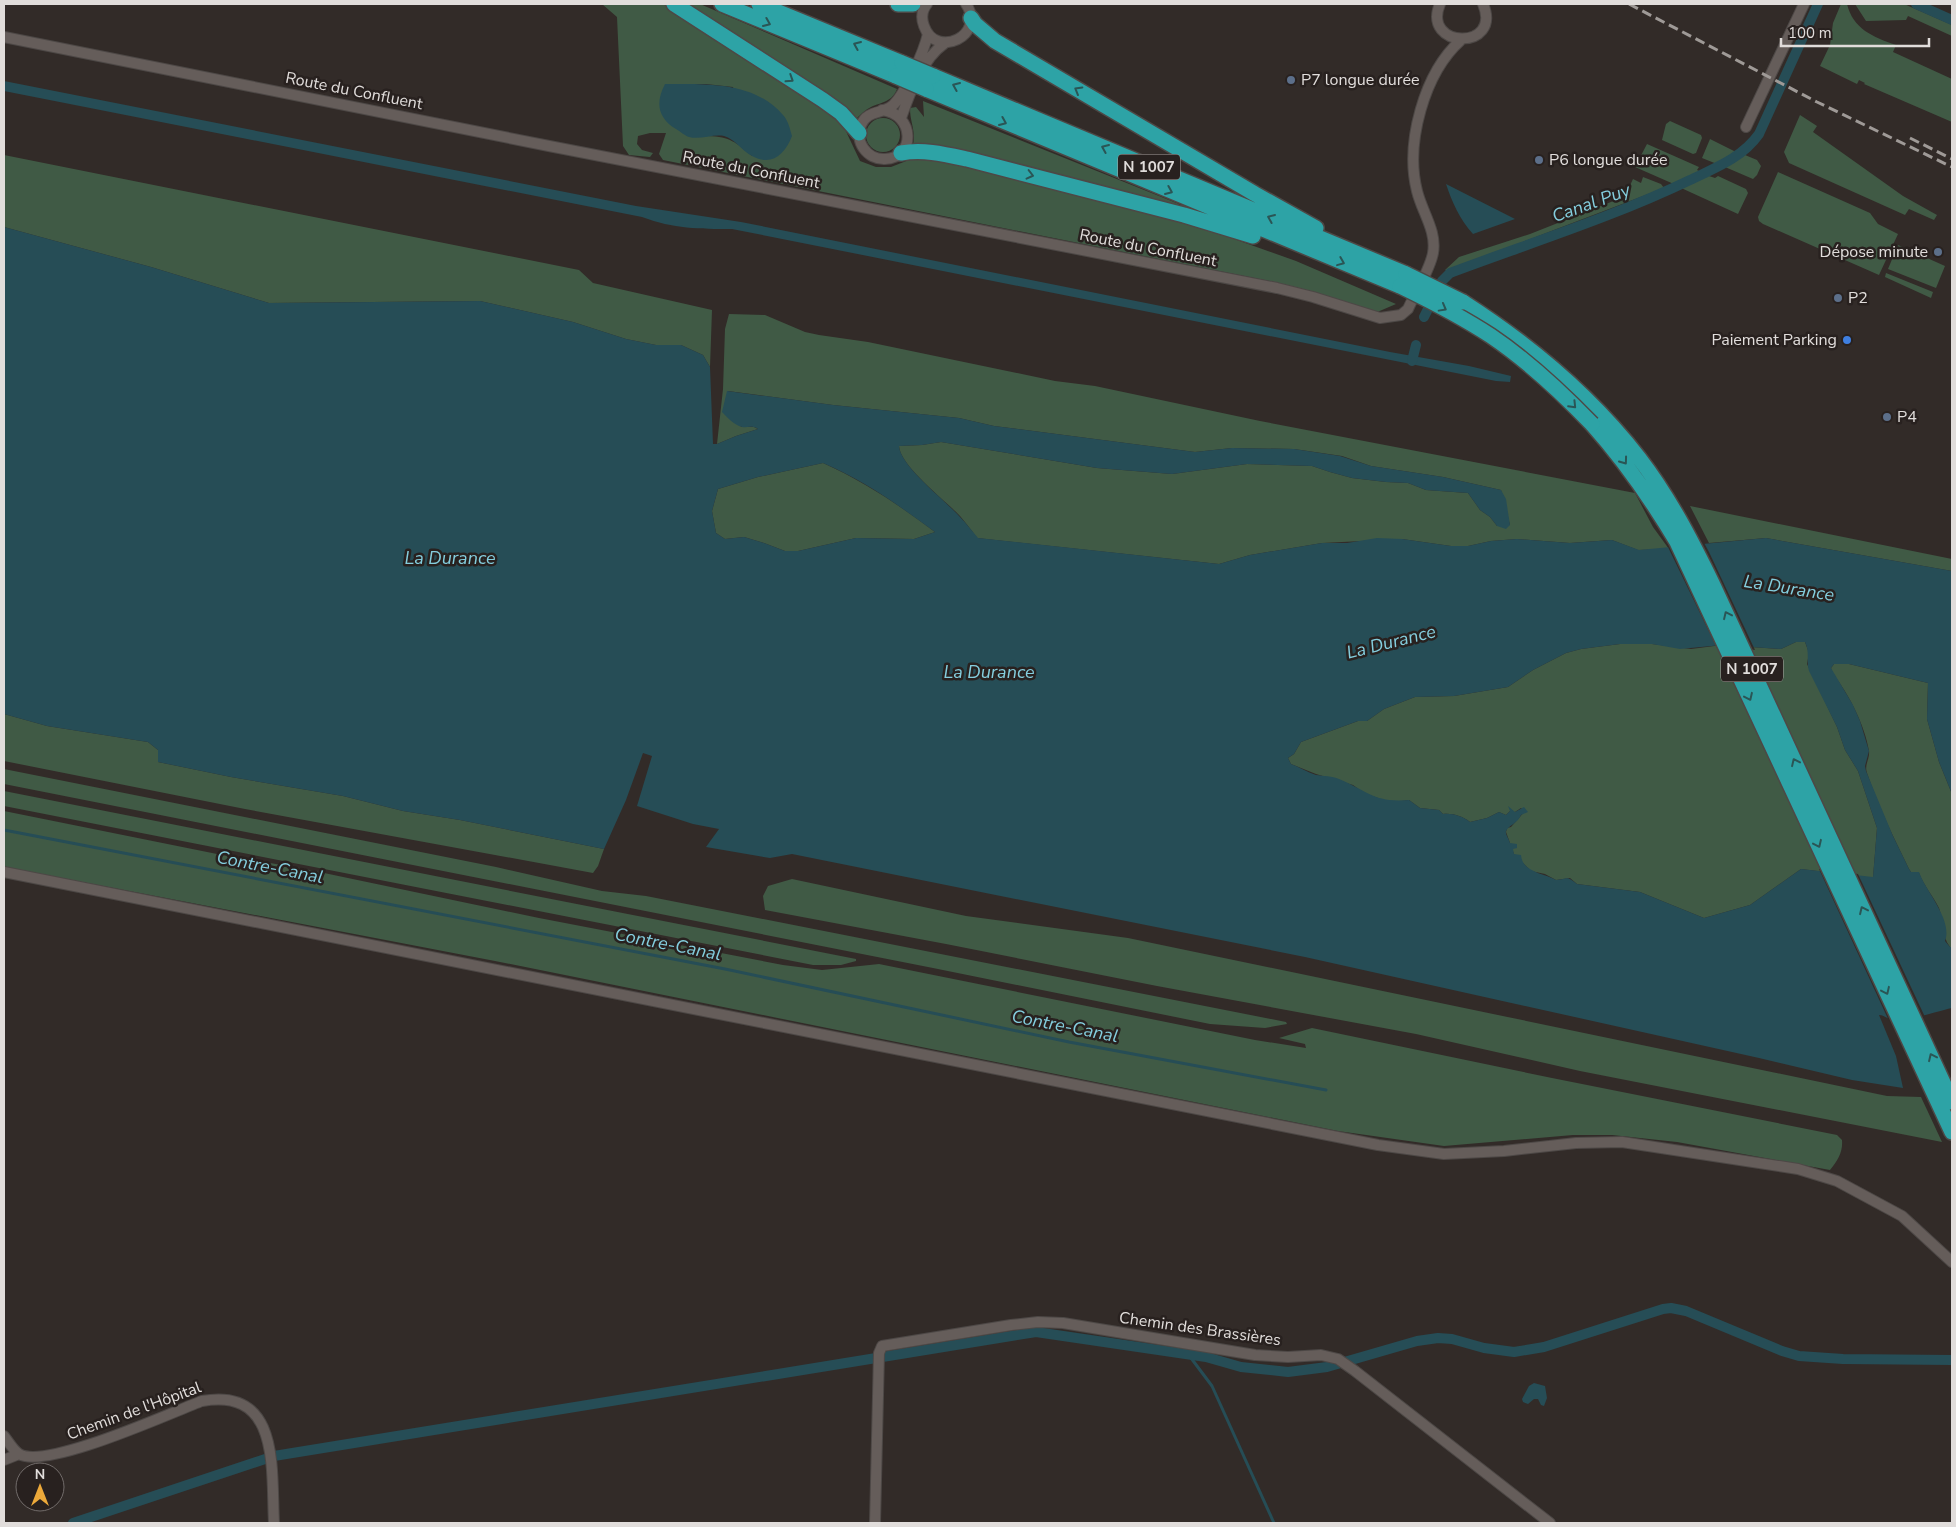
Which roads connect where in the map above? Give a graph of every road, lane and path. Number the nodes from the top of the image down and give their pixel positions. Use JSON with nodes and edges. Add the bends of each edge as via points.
{"nodes":[{"id":1,"x":674,"y":4,"type":"edge"},
{"id":2,"x":722,"y":4,"type":"edge"},
{"id":3,"x":759,"y":4,"type":"edge"},
{"id":4,"x":898,"y":4,"type":"edge"},
{"id":5,"x":913,"y":4,"type":"edge"},
{"id":6,"x":927,"y":4,"type":"edge"},
{"id":7,"x":1428,"y":4,"type":"edge"},
{"id":8,"x":1440,"y":4,"type":"edge"},
{"id":9,"x":1484,"y":4,"type":"edge"},
{"id":10,"x":1804,"y":4,"type":"edge"},
{"id":11,"x":968,"y":8,"type":"edge"},
{"id":12,"x":1437,"y":15,"type":"junction"},
{"id":13,"x":1441,"y":28,"type":"junction"},
{"id":14,"x":928,"y":34,"type":"junction"},
{"id":15,"x":4,"y":37,"type":"edge"},
{"id":16,"x":1461,"y":40,"type":"junction"},
{"id":17,"x":945,"y":43,"type":"junction"},
{"id":18,"x":1443,"y":59,"type":"junction"},
{"id":19,"x":899,"y":70,"type":"junction"},
{"id":20,"x":929,"y":83,"type":"junction"},
{"id":21,"x":882,"y":110,"type":"junction"},
{"id":22,"x":902,"y":118,"type":"junction"},
{"id":23,"x":1746,"y":127,"type":"dead end"},
{"id":24,"x":859,"y":133,"type":"junction"},
{"id":25,"x":900,"y":153,"type":"junction"},
{"id":26,"x":1296,"y":244,"type":"junction"},
{"id":27,"x":1365,"y":257,"type":"junction"},
{"id":28,"x":1403,"y":280,"type":"junction"},
{"id":29,"x":4,"y":872,"type":"edge"},
{"id":30,"x":1952,"y":1102,"type":"edge"},
{"id":31,"x":1952,"y":1132,"type":"edge"},
{"id":32,"x":1952,"y":1262,"type":"edge"},
{"id":33,"x":4,"y":1436,"type":"edge"},
{"id":34,"x":19,"y":1454,"type":"junction"},
{"id":35,"x":4,"y":1460,"type":"edge"},
{"id":36,"x":274,"y":1523,"type":"edge"},
{"id":37,"x":875,"y":1523,"type":"edge"},
{"id":38,"x":1550,"y":1523,"type":"edge"}],
"edges":[{"from":1,"to":24,"type":"highway","one_way":true,"via":[[823,100]]},
{"from":2,"to":19,"type":"highway","number":"N 1007","one_way":true},
{"from":19,"to":3,"type":"highway","number":"N 1007","one_way":true},
{"from":4,"to":5,"type":"highway"},
{"from":6,"to":14,"type":"street","via":[[922,21]]},
{"from":7,"to":12,"type":"street"},
{"from":8,"to":12,"type":"street"},
{"from":9,"to":16,"type":"street","via":[[1484,27],[1474,36]]},
{"from":10,"to":23,"type":"street"},
{"from":11,"to":17,"type":"street","via":[[970,26],[960,38]]},
{"from":27,"to":11,"type":"highway","one_way":true,"via":[[995,41]]},
{"from":12,"to":13,"type":"street"},
{"from":13,"to":16,"type":"street","via":[[1446,34]]},
{"from":13,"to":18,"type":"street"},
{"from":14,"to":17,"type":"street"},
{"from":14,"to":21,"type":"street","via":[[925,49],[902,93],[892,106]]},
{"from":15,"to":18,"type":"street","name":"Route du Confluent","via":[[1277,288],[1380,318],[1400,315],[1408,309],[1433,253],[1432,233],[1417,194],[1413,149],[1420,110]]},
{"from":16,"to":18,"type":"street"},
{"from":17,"to":22,"type":"street","via":[[926,63]]},
{"from":19,"to":20,"type":"highway","number":"N 1007","bridge":true},
{"from":20,"to":26,"type":"highway","number":"N 1007","one_way":true},
{"from":27,"to":20,"type":"highway","number":"N 1007","one_way":true},
{"from":21,"to":22,"type":"street"},
{"from":21,"to":24,"type":"street","via":[[869,115]]},
{"from":22,"to":25,"type":"street","via":[[908,139]]},
{"from":24,"to":25,"type":"street","via":[[863,149],[877,159]]},
{"from":25,"to":26,"type":"highway","one_way":true,"via":[[914,150],[967,159],[1253,236]]},
{"from":26,"to":28,"type":"highway","number":"N 1007","one_way":true},
{"from":27,"to":28,"type":"highway","number":"N 1007"},
{"from":30,"to":28,"type":"highway","number":"N 1007","one_way":true,"bridge":true,"via":[[1691,539],[1640,459],[1575,387],[1535,353],[1463,302]]},
{"from":28,"to":31,"type":"highway","number":"N 1007","one_way":true,"bridge":true,"via":[[1492,337],[1566,397],[1616,450],[1659,512],[1678,542]]},
{"from":29,"to":32,"type":"street","via":[[1378,1145],[1444,1154],[1622,1142],[1798,1169],[1837,1181],[1902,1216]]},
{"from":33,"to":34,"type":"street"},
{"from":34,"to":35,"type":"street"},
{"from":34,"to":36,"type":"street","name":"Chemin de l'Hôpital","via":[[49,1455],[92,1444],[202,1400],[219,1398],[244,1404],[262,1423],[270,1457]]},
{"from":37,"to":38,"type":"street","name":"Chemin des Brassières","via":[[880,1353],[1011,1324],[1038,1322],[1063,1323],[1255,1355],[1322,1355],[1342,1362]]}]}
